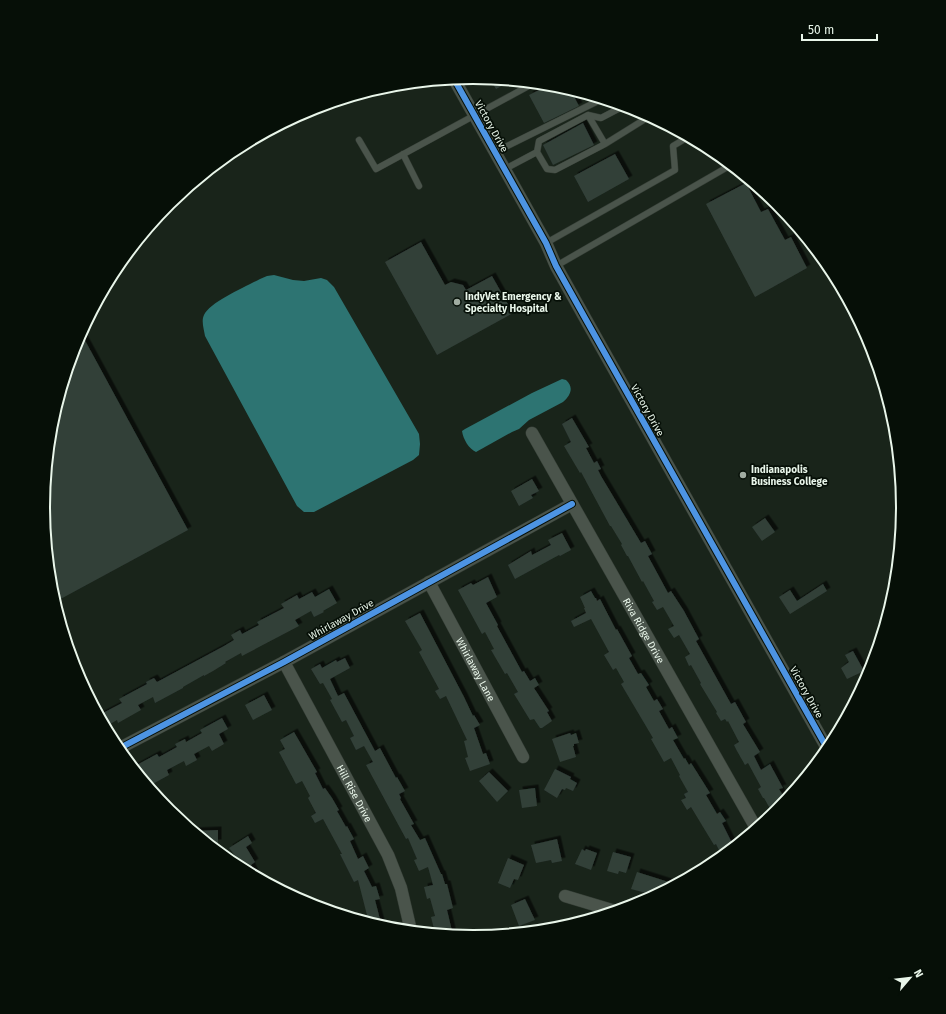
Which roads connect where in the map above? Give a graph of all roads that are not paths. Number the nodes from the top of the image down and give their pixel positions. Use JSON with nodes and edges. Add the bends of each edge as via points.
{"nodes":[{"id":1,"x":457,"y":85,"type":"edge"},
{"id":2,"x":525,"y":88,"type":"edge"},
{"id":3,"x":596,"y":102,"type":"edge"},
{"id":4,"x":618,"y":109,"type":"edge"},
{"id":5,"x":588,"y":114,"type":"junction"},
{"id":6,"x":474,"y":116,"type":"junction"},
{"id":7,"x":643,"y":120,"type":"edge"},
{"id":8,"x":359,"y":140,"type":"dead end"},
{"id":9,"x":683,"y":140,"type":"edge"},
{"id":10,"x":605,"y":144,"type":"junction"},
{"id":11,"x":495,"y":152,"type":"junction"},
{"id":12,"x":537,"y":152,"type":"junction"},
{"id":13,"x":403,"y":154,"type":"junction"},
{"id":14,"x":726,"y":168,"type":"edge"},
{"id":15,"x":505,"y":170,"type":"junction"},
{"id":16,"x":419,"y":186,"type":"dead end"},
{"id":17,"x":546,"y":243,"type":"junction"},
{"id":18,"x":556,"y":266,"type":"junction"},
{"id":19,"x":532,"y":433,"type":"dead end"},
{"id":20,"x":572,"y":504,"type":"junction"},
{"id":21,"x":429,"y":582,"type":"junction"},
{"id":22,"x":284,"y":662,"type":"junction"},
{"id":23,"x":824,"y":743,"type":"edge"},
{"id":24,"x":124,"y":746,"type":"edge"},
{"id":25,"x":522,"y":757,"type":"dead end"},
{"id":26,"x":753,"y":824,"type":"edge"},
{"id":27,"x":564,"y":896,"type":"dead end"},
{"id":28,"x":607,"y":909,"type":"edge"},
{"id":29,"x":410,"y":925,"type":"edge"}],
"edges":[{"from":1,"to":6,"type":"street","name":"Victory Drive"},
{"from":2,"to":6,"type":"lane"},
{"from":3,"to":11,"type":"lane"},
{"from":4,"to":5,"type":"lane","via":[[601,118]]},
{"from":5,"to":10,"type":"lane"},
{"from":5,"to":12,"type":"lane","via":[[539,141]]},
{"from":6,"to":11,"type":"street","name":"Victory Drive"},
{"from":6,"to":13,"type":"lane"},
{"from":7,"to":10,"type":"lane"},
{"from":8,"to":13,"type":"lane","via":[[376,169]]},
{"from":9,"to":17,"type":"lane","via":[[673,146],[674,170]]},
{"from":10,"to":12,"type":"lane","via":[[555,170],[547,169]]},
{"from":11,"to":15,"type":"street","name":"Victory Drive"},
{"from":12,"to":15,"type":"lane"},
{"from":13,"to":16,"type":"lane"},
{"from":14,"to":18,"type":"lane"},
{"from":15,"to":17,"type":"street","name":"Victory Drive"},
{"from":17,"to":18,"type":"street","name":"Victory Drive"},
{"from":18,"to":23,"type":"street","name":"Victory Drive"},
{"from":19,"to":20,"type":"street","name":"Riva Ridge Drive"},
{"from":20,"to":21,"type":"street","name":"Whirlaway Drive"},
{"from":20,"to":26,"type":"street","name":"Riva Ridge Drive"},
{"from":21,"to":22,"type":"street","name":"Whirlaway Drive"},
{"from":21,"to":25,"type":"street","name":"Whirlaway Lane"},
{"from":22,"to":24,"type":"street","name":"Whirlaway Drive"},
{"from":22,"to":29,"type":"street","name":"Hill Rise Drive","via":[[388,855],[401,888]]},
{"from":27,"to":28,"type":"street"}]}
